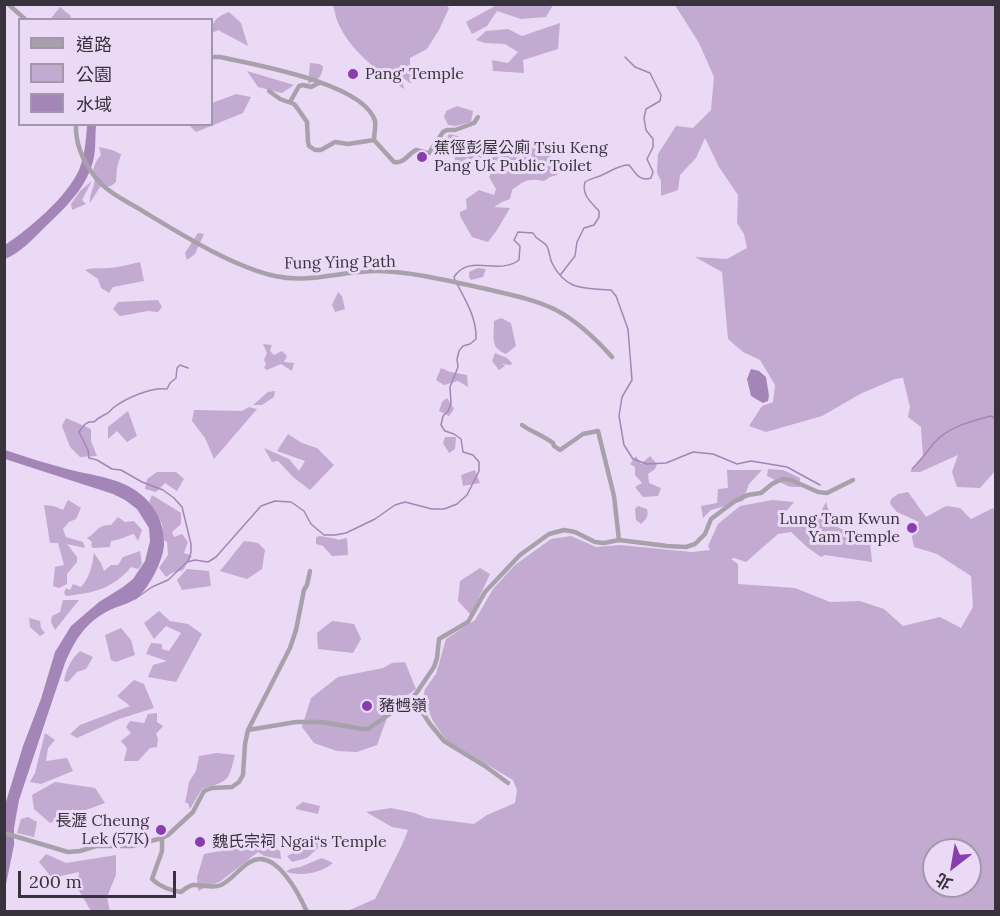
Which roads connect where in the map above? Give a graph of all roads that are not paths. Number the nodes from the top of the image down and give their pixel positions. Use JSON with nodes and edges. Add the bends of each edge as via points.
{"nodes":[{"id":1,"x":8,"y":4,"type":"edge"},
{"id":2,"x":24,"y":18,"type":"edge"},
{"id":3,"x":213,"y":57,"type":"edge"},
{"id":4,"x":319,"y":83,"type":"junction"},
{"id":5,"x":269,"y":91,"type":"dead end"},
{"id":6,"x":290,"y":102,"type":"junction"},
{"id":7,"x":478,"y":117,"type":"dead end"},
{"id":8,"x":75,"y":126,"type":"edge"},
{"id":9,"x":374,"y":140,"type":"junction"},
{"id":10,"x":612,"y":357,"type":"dead end"},
{"id":11,"x":522,"y":425,"type":"dead end"},
{"id":12,"x":853,"y":480,"type":"dead end"},
{"id":13,"x":619,"y":540,"type":"junction"},
{"id":14,"x":310,"y":571,"type":"dead end"},
{"id":15,"x":413,"y":698,"type":"junction"},
{"id":16,"x":248,"y":730,"type":"junction"},
{"id":17,"x":508,"y":783,"type":"dead end"},
{"id":18,"x":4,"y":833,"type":"edge"},
{"id":19,"x":162,"y":838,"type":"junction"},
{"id":20,"x":307,"y":912,"type":"edge"}],
"edges":[{"from":1,"to":2,"type":"street"},
{"from":3,"to":4,"type":"street"},
{"from":4,"to":6,"type":"street","via":[[299,86]]},
{"from":4,"to":9,"type":"street","via":[[362,103],[375,121]]},
{"from":5,"to":6,"type":"street"},
{"from":6,"to":9,"type":"street","via":[[307,122],[308,142],[315,150],[335,142]]},
{"from":7,"to":9,"type":"street","via":[[474,123],[442,132],[429,153],[416,150],[399,163]]},
{"from":8,"to":10,"type":"street","name":"Fung Ying Path","via":[[80,153],[97,180],[125,201],[205,247],[252,269],[306,279],[378,271],[418,275],[523,298],[558,311]]},
{"from":11,"to":13,"type":"street","via":[[560,450],[583,434],[598,431],[614,496]]},
{"from":12,"to":13,"type":"street","via":[[818,492],[782,479],[761,493],[735,501],[711,519],[705,534],[695,544],[686,547]]},
{"from":13,"to":15,"type":"street","via":[[595,542],[564,530],[549,534],[520,555],[485,592],[468,622],[439,639],[434,667]]},
{"from":14,"to":16,"type":"street","via":[[290,648]]},
{"from":15,"to":16,"type":"street","via":[[368,729],[305,722]]},
{"from":15,"to":17,"type":"street","via":[[444,741]]},
{"from":16,"to":19,"type":"street","via":[[239,782],[232,787],[204,791],[193,812]]},
{"from":18,"to":19,"type":"street","via":[[68,852],[96,846],[132,846]]},
{"from":19,"to":20,"type":"street","via":[[153,879],[172,891],[181,892],[194,885],[217,887],[250,862],[264,859],[286,875]]}]}
